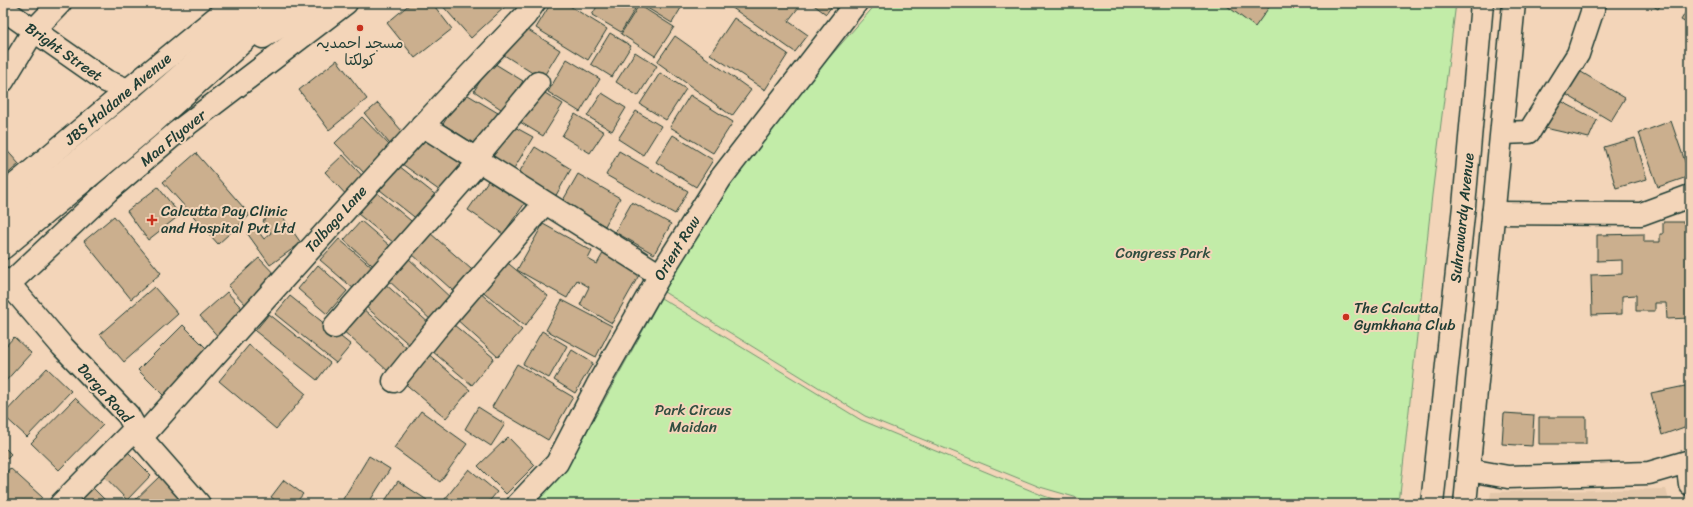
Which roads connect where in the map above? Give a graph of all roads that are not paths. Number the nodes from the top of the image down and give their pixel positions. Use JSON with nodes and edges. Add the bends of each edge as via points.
{"nodes":[{"id":1,"x":60,"y":3,"type":"edge"},
{"id":2,"x":234,"y":3,"type":"edge"},
{"id":3,"x":263,"y":3,"type":"edge"},
{"id":4,"x":286,"y":3,"type":"edge"},
{"id":5,"x":316,"y":3,"type":"edge"},
{"id":6,"x":346,"y":3,"type":"edge"},
{"id":7,"x":534,"y":3,"type":"edge"},
{"id":8,"x":856,"y":3,"type":"edge"},
{"id":9,"x":1482,"y":3,"type":"edge"},
{"id":10,"x":1514,"y":3,"type":"edge"},
{"id":11,"x":1595,"y":3,"type":"edge"},
{"id":12,"x":3,"y":9,"type":"edge"},
{"id":13,"x":34,"y":30,"type":"junction"},
{"id":14,"x":216,"y":66,"type":"junction"},
{"id":15,"x":3,"y":81,"type":"edge"},
{"id":16,"x":538,"y":83,"type":"dead end"},
{"id":17,"x":128,"y":90,"type":"junction"},
{"id":18,"x":422,"y":125,"type":"junction"},
{"id":19,"x":1502,"y":133,"type":"junction"},
{"id":20,"x":477,"y":161,"type":"junction"},
{"id":21,"x":3,"y":195,"type":"edge"},
{"id":22,"x":1690,"y":196,"type":"edge"},
{"id":23,"x":545,"y":203,"type":"junction"},
{"id":24,"x":1493,"y":213,"type":"junction"},
{"id":25,"x":3,"y":221,"type":"edge"},
{"id":26,"x":3,"y":248,"type":"edge"},
{"id":27,"x":660,"y":275,"type":"junction"},
{"id":28,"x":5,"y":284,"type":"edge"},
{"id":29,"x":334,"y":327,"type":"dead end"},
{"id":30,"x":394,"y":380,"type":"dead end"},
{"id":31,"x":138,"y":433,"type":"junction"},
{"id":32,"x":1688,"y":461,"type":"edge"},
{"id":33,"x":1469,"y":470,"type":"junction"},
{"id":34,"x":1690,"y":484,"type":"edge"},
{"id":35,"x":62,"y":504,"type":"edge"},
{"id":36,"x":199,"y":504,"type":"edge"},
{"id":37,"x":518,"y":504,"type":"edge"},
{"id":38,"x":1432,"y":504,"type":"edge"},
{"id":39,"x":1465,"y":504,"type":"edge"}],
"edges":[{"from":1,"to":13,"type":"main road"},
{"from":2,"to":17,"type":"main road","name":"JBS Haldane Avenue"},
{"from":3,"to":25,"type":"main road","via":[[149,103]]},
{"from":4,"to":14,"type":"main road","name":"Maa Flyover"},
{"from":5,"to":14,"type":"main road"},
{"from":6,"to":28,"type":"main road","name":"Maa Flyover","via":[[176,133]]},
{"from":7,"to":18,"type":"main road","name":"Talbaga Lane","via":[[525,16]]},
{"from":8,"to":27,"type":"main road","name":"Orient Row","via":[[721,178]]},
{"from":9,"to":38,"type":"main road","name":"Suhrawardy Avenue","via":[[1464,206]]},
{"from":10,"to":19,"type":"main road","name":"Suhrawardy Avenue"},
{"from":11,"to":19,"type":"main road","via":[[1578,54],[1529,132]]},
{"from":12,"to":13,"type":"main road","name":"Bright Street"},
{"from":13,"to":15,"type":"main road"},
{"from":13,"to":17,"type":"main road","name":"Bright Street","via":[[106,81]]},
{"from":14,"to":26,"type":"main road","name":"Maa Flyover","via":[[147,128]]},
{"from":16,"to":20,"type":"main road"},
{"from":17,"to":21,"type":"main road","name":"JBS Haldane Avenue"},
{"from":18,"to":20,"type":"main road"},
{"from":18,"to":31,"type":"main road","name":"Talbaga Lane"},
{"from":19,"to":24,"type":"main road","name":"Suhrawardy Avenue"},
{"from":20,"to":23,"type":"main road"},
{"from":20,"to":29,"type":"main road"},
{"from":22,"to":24,"type":"main road","via":[[1641,214]]},
{"from":23,"to":27,"type":"main road"},
{"from":23,"to":30,"type":"main road"},
{"from":24,"to":33,"type":"main road","name":"Suhrawardy Avenue"},
{"from":27,"to":37,"type":"main road","name":"Orient Row","via":[[557,463]]},
{"from":28,"to":31,"type":"main road","name":"Darga Road","via":[[128,415]]},
{"from":31,"to":35,"type":"main road","name":"Talbaga Lane"},
{"from":31,"to":36,"type":"main road","name":"Darga Road"},
{"from":32,"to":33,"type":"main road","via":[[1649,473],[1508,477]]},
{"from":32,"to":34,"type":"main road"},
{"from":33,"to":39,"type":"main road","name":"Suhrawardy Avenue"}]}
